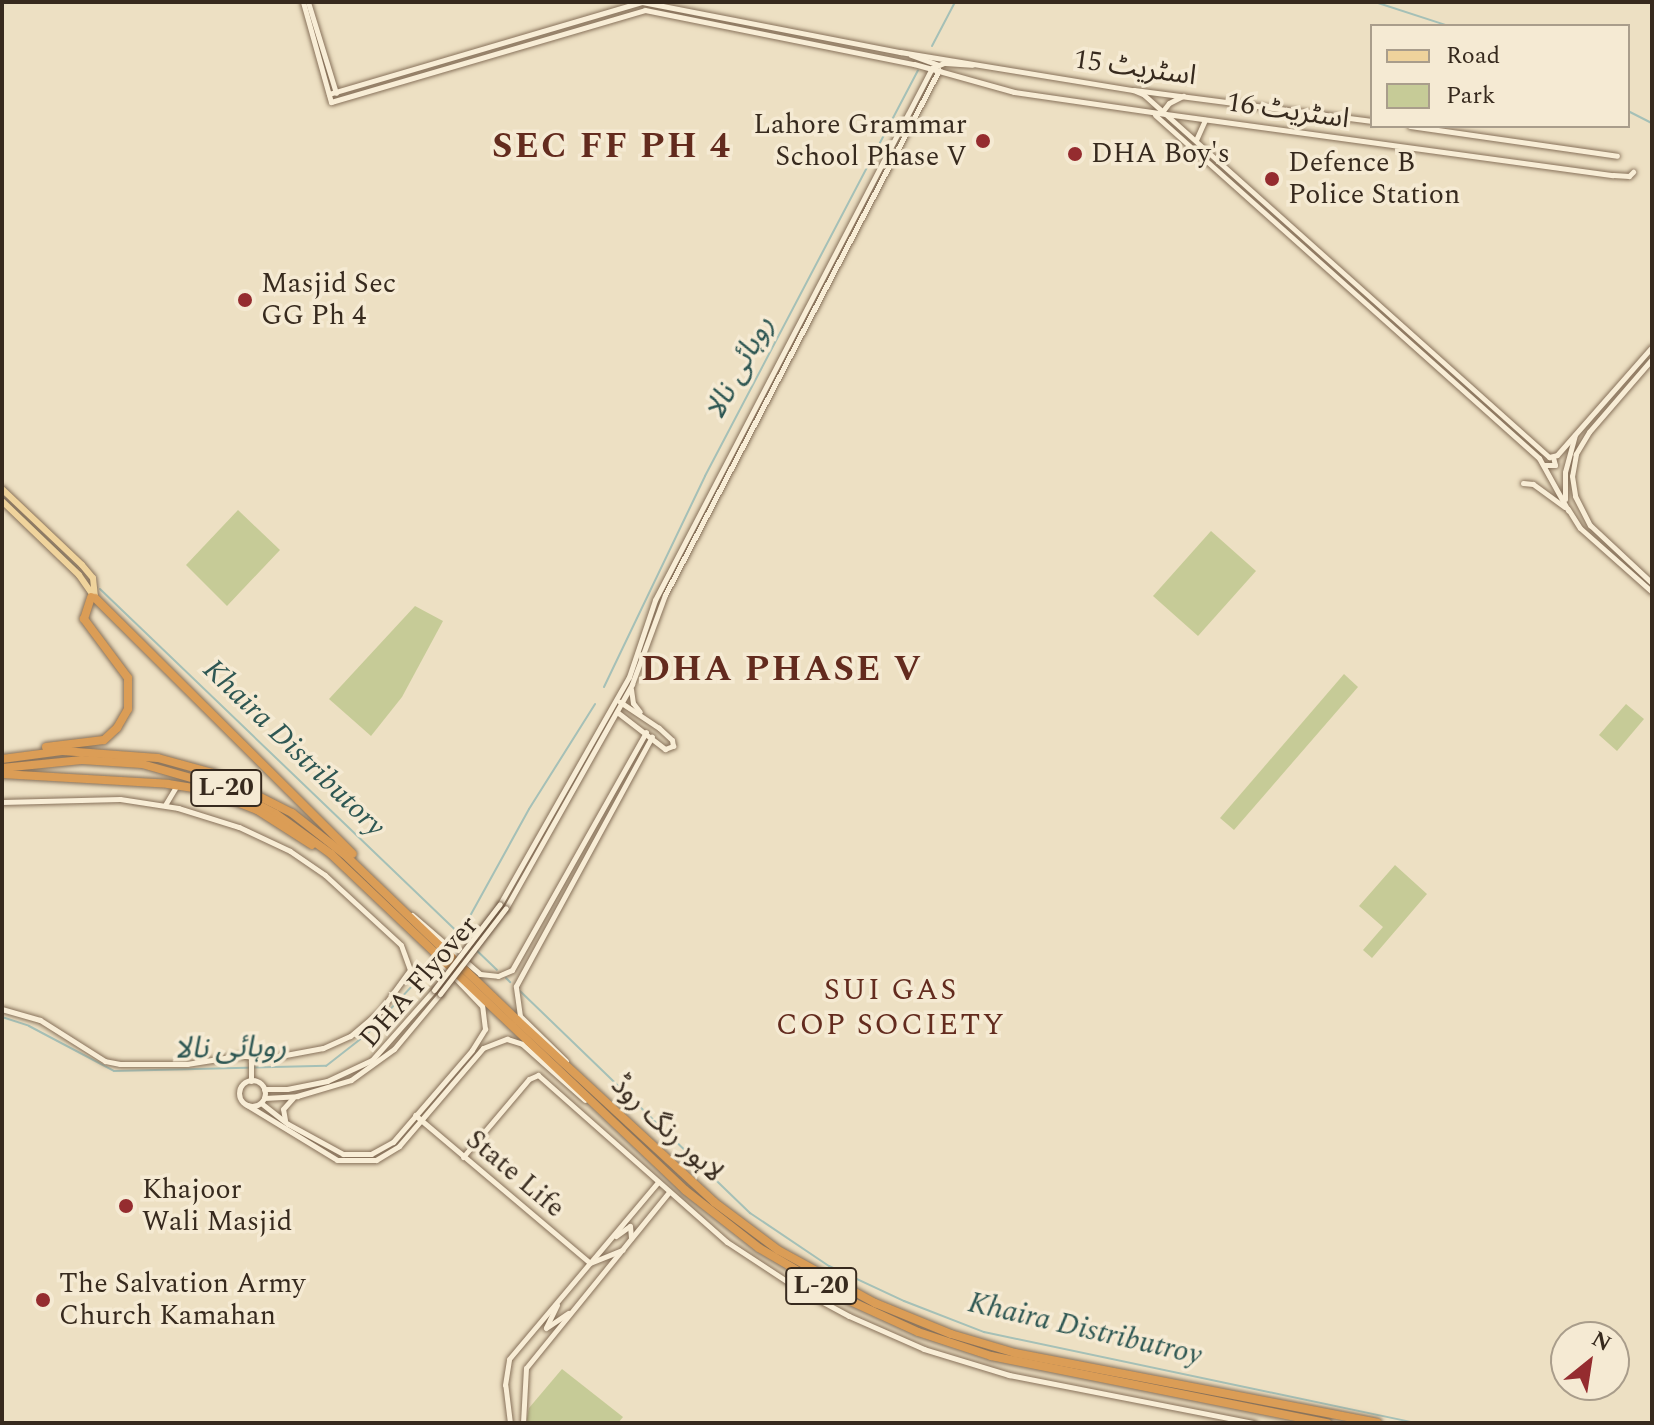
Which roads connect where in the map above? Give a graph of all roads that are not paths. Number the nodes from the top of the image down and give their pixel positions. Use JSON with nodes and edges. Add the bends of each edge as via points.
{"nodes":[{"id":1,"x":306,"y":2,"type":"edge"},
{"id":2,"x":642,"y":2,"type":"edge"},
{"id":3,"x":666,"y":4,"type":"edge"},
{"id":4,"x":674,"y":5,"type":"edge"},
{"id":5,"x":502,"y":48,"type":"junction"},
{"id":6,"x":908,"y":53,"type":"junction"},
{"id":7,"x":978,"y":64,"type":"junction"},
{"id":8,"x":936,"y":68,"type":"junction"},
{"id":9,"x":1133,"y":90,"type":"junction"},
{"id":10,"x":332,"y":93,"type":"junction"},
{"id":11,"x":1183,"y":96,"type":"junction"},
{"id":12,"x":1160,"y":113,"type":"junction"},
{"id":13,"x":1205,"y":120,"type":"junction"},
{"id":14,"x":1370,"y":121,"type":"edge"},
{"id":15,"x":1424,"y":128,"type":"edge"},
{"id":16,"x":1196,"y":142,"type":"junction"},
{"id":17,"x":1617,"y":156,"type":"dead end"},
{"id":18,"x":1633,"y":172,"type":"dead end"},
{"id":19,"x":1652,"y":347,"type":"edge"},
{"id":20,"x":1652,"y":359,"type":"edge"},
{"id":21,"x":1576,"y":432,"type":"junction"},
{"id":22,"x":1555,"y":456,"type":"junction"},
{"id":23,"x":1543,"y":464,"type":"junction"},
{"id":24,"x":1523,"y":483,"type":"dead end"},
{"id":25,"x":2,"y":489,"type":"edge"},
{"id":26,"x":2,"y":501,"type":"edge"},
{"id":27,"x":1568,"y":510,"type":"junction"},
{"id":28,"x":88,"y":572,"type":"junction"},
{"id":29,"x":81,"y":578,"type":"junction"},
{"id":30,"x":1652,"y":583,"type":"edge"},
{"id":31,"x":1652,"y":592,"type":"edge"},
{"id":32,"x":93,"y":598,"type":"junction"},
{"id":33,"x":85,"y":614,"type":"junction"},
{"id":34,"x":111,"y":617,"type":"junction"},
{"id":35,"x":632,"y":684,"type":"junction"},
{"id":36,"x":619,"y":701,"type":"junction"},
{"id":37,"x":613,"y":710,"type":"junction"},
{"id":38,"x":644,"y":717,"type":"junction"},
{"id":39,"x":649,"y":734,"type":"junction"},
{"id":40,"x":2,"y":756,"type":"edge"},
{"id":41,"x":2,"y":768,"type":"edge"},
{"id":42,"x":2,"y":774,"type":"edge"},
{"id":43,"x":177,"y":785,"type":"junction"},
{"id":44,"x":2,"y":802,"type":"edge"},
{"id":45,"x":165,"y":805,"type":"junction"},
{"id":46,"x":331,"y":854,"type":"junction"},
{"id":47,"x":404,"y":911,"type":"junction"},
{"id":48,"x":423,"y":942,"type":"junction"},
{"id":49,"x":437,"y":992,"type":"junction"},
{"id":50,"x":501,"y":1003,"type":"junction"},
{"id":51,"x":2,"y":1009,"type":"edge"},
{"id":52,"x":520,"y":1016,"type":"junction"},
{"id":53,"x":251,"y":1059,"type":"junction"},
{"id":54,"x":251,"y":1081,"type":"junction"},
{"id":55,"x":585,"y":1083,"type":"junction"},
{"id":56,"x":264,"y":1089,"type":"junction"},
{"id":57,"x":297,"y":1096,"type":"junction"},
{"id":58,"x":262,"y":1100,"type":"junction"},
{"id":59,"x":247,"y":1105,"type":"junction"},
{"id":60,"x":602,"y":1112,"type":"junction"},
{"id":61,"x":415,"y":1115,"type":"junction"},
{"id":62,"x":421,"y":1120,"type":"junction"},
{"id":63,"x":288,"y":1124,"type":"junction"},
{"id":64,"x":463,"y":1157,"type":"junction"},
{"id":65,"x":657,"y":1183,"type":"junction"},
{"id":66,"x":668,"y":1193,"type":"junction"},
{"id":67,"x":629,"y":1242,"type":"junction"},
{"id":68,"x":605,"y":1243,"type":"junction"},
{"id":69,"x":623,"y":1250,"type":"junction"},
{"id":70,"x":590,"y":1263,"type":"junction"},
{"id":71,"x":561,"y":1297,"type":"junction"},
{"id":72,"x":573,"y":1310,"type":"junction"},
{"id":73,"x":510,"y":1423,"type":"edge"},
{"id":74,"x":523,"y":1423,"type":"edge"},
{"id":75,"x":1254,"y":1423,"type":"edge"},
{"id":76,"x":1327,"y":1423,"type":"edge"},
{"id":77,"x":1377,"y":1423,"type":"edge"}],
"edges":[{"from":1,"to":10,"type":"main road"},
{"from":2,"to":3,"type":"main road"},
{"from":2,"to":5,"type":"main road"},
{"from":3,"to":4,"type":"main road"},
{"from":4,"to":6,"type":"main road"},
{"from":5,"to":8,"type":"main road","via":[[645,10]]},
{"from":5,"to":10,"type":"main road"},
{"from":5,"to":10,"type":"main road","via":[[335,101]]},
{"from":6,"to":7,"type":"main road","name":"اسٹریٹ 15"},
{"from":6,"to":8,"type":"main road"},
{"from":7,"to":8,"type":"main road"},
{"from":7,"to":9,"type":"main road","name":"اسٹریٹ 15"},
{"from":8,"to":12,"type":"main road","name":"اسٹریٹ 16","via":[[1014,92]]},
{"from":8,"to":35,"type":"main road","via":[[665,595]]},
{"from":8,"to":36,"type":"main road","via":[[655,600]]},
{"from":9,"to":11,"type":"main road","name":"اسٹریٹ 15"},
{"from":9,"to":12,"type":"main road"},
{"from":11,"to":12,"type":"main road"},
{"from":11,"to":14,"type":"main road","name":"اسٹریٹ 15"},
{"from":12,"to":13,"type":"main road","name":"اسٹریٹ 16"},
{"from":12,"to":16,"type":"main road"},
{"from":12,"to":23,"type":"main road"},
{"from":13,"to":16,"type":"main road"},
{"from":13,"to":18,"type":"main road","name":"اسٹریٹ 16","via":[[1613,175]]},
{"from":15,"to":17,"type":"main road"},
{"from":16,"to":22,"type":"main road","via":[[1545,455]]},
{"from":19,"to":21,"type":"main road"},
{"from":20,"to":30,"type":"main road","via":[[1589,432],[1576,454],[1572,476],[1575,496],[1590,525]]},
{"from":21,"to":22,"type":"main road"},
{"from":21,"to":27,"type":"main road","via":[[1565,472]]},
{"from":22,"to":23,"type":"main road","via":[[1555,465]]},
{"from":23,"to":27,"type":"main road"},
{"from":24,"to":27,"type":"main road","via":[[1533,484]]},
{"from":25,"to":28,"type":"main road"},
{"from":26,"to":29,"type":"main road"},
{"from":27,"to":31,"type":"main road","via":[[1580,528]]},
{"from":28,"to":29,"type":"main road"},
{"from":28,"to":32,"type":"main road","via":[[95,584]]},
{"from":29,"to":32,"type":"main road"},
{"from":32,"to":33,"type":"highway"},
{"from":32,"to":34,"type":"highway"},
{"from":33,"to":34,"type":"highway","via":[[96,611]]},
{"from":33,"to":40,"type":"highway","via":[[93,636],[128,678],[125,717],[104,740]]},
{"from":34,"to":47,"type":"highway","via":[[395,895]]},
{"from":35,"to":36,"type":"main road"},
{"from":35,"to":38,"type":"main road","via":[[633,703]]},
{"from":36,"to":37,"type":"main road","name":"DHA Flyover"},
{"from":36,"to":38,"type":"main road"},
{"from":37,"to":39,"type":"main road"},
{"from":37,"to":49,"type":"main road","name":"DHA Flyover","bridge":true,"via":[[503,906]]},
{"from":38,"to":39,"type":"main road","via":[[672,740],[672,748],[664,748]]},
{"from":39,"to":47,"type":"main road","via":[[512,970],[498,976],[480,974]]},
{"from":39,"to":52,"type":"main road","via":[[522,971],[515,992]]},
{"from":40,"to":47,"type":"highway","name":"لاہور رنگ روڈ","number":"L-20","via":[[105,752],[158,758],[213,773],[310,825]]},
{"from":41,"to":46,"type":"highway","name":"لاہور رنگ روڈ","number":"L-20","via":[[82,760],[162,768],[253,801]]},
{"from":42,"to":43,"type":"highway"},
{"from":43,"to":45,"type":"main road"},
{"from":43,"to":46,"type":"highway","via":[[240,801]]},
{"from":44,"to":45,"type":"main road","via":[[86,797]]},
{"from":45,"to":53,"type":"main road","via":[[239,827],[307,862],[346,892],[409,958],[405,982],[350,1036],[300,1054]]},
{"from":46,"to":48,"type":"highway","name":"لاہور رنگ روڈ","number":"L-20"},
{"from":47,"to":50,"type":"highway","name":"لاہور رنگ روڈ","number":"L-20"},
{"from":48,"to":60,"type":"highway","name":"لاہور رنگ روڈ","number":"L-20"},
{"from":48,"to":61,"type":"main road","via":[[482,1006],[486,1024],[481,1039]]},
{"from":49,"to":56,"type":"main road","name":"DHA Flyover","via":[[372,1060],[327,1081]]},
{"from":49,"to":57,"type":"main road","name":"DHA Flyover","via":[[394,1049],[375,1065],[351,1080]]},
{"from":50,"to":52,"type":"main road"},
{"from":50,"to":55,"type":"highway","name":"لاہور رنگ روڈ","number":"L-20"},
{"from":51,"to":53,"type":"main road","via":[[40,1020],[105,1061],[128,1065]]},
{"from":52,"to":55,"type":"main road"},
{"from":53,"to":54,"type":"main road"},
{"from":54,"to":56,"type":"main road"},
{"from":54,"to":59,"type":"main road","via":[[240,1091]]},
{"from":55,"to":77,"type":"highway","name":"لاہور رنگ روڈ","number":"L-20","via":[[732,1217],[802,1264],[903,1316],[1031,1357]]},
{"from":56,"to":58,"type":"main road"},
{"from":57,"to":58,"type":"main road","name":"DHA Flyover"},
{"from":57,"to":63,"type":"main road","via":[[283,1109]]},
{"from":58,"to":59,"type":"main road","name":"DHA Flyover"},
{"from":58,"to":63,"type":"main road"},
{"from":59,"to":62,"type":"main road","via":[[322,1153],[351,1163],[389,1154]]},
{"from":60,"to":62,"type":"main road","via":[[522,1044],[504,1039],[483,1048]]},
{"from":60,"to":76,"type":"highway","name":"لاہور رنگ روڈ","number":"L-20","via":[[742,1235],[805,1277],[878,1315],[1015,1362]]},
{"from":61,"to":62,"type":"main road","name":"State Life"},
{"from":61,"to":63,"type":"main road","via":[[393,1142],[371,1154],[343,1154]]},
{"from":62,"to":64,"type":"main road","name":"State Life"},
{"from":64,"to":65,"type":"main road","via":[[538,1075]]},
{"from":64,"to":70,"type":"main road","name":"State Life"},
{"from":65,"to":66,"type":"main road"},
{"from":65,"to":68,"type":"main road"},
{"from":66,"to":67,"type":"main road"},
{"from":66,"to":75,"type":"main road","via":[[727,1242],[797,1288],[924,1349],[1009,1375]]},
{"from":67,"to":68,"type":"main road","via":[[630,1226]]},
{"from":67,"to":69,"type":"main road"},
{"from":68,"to":70,"type":"main road"},
{"from":69,"to":70,"type":"main road"},
{"from":69,"to":72,"type":"main road"},
{"from":70,"to":71,"type":"main road"},
{"from":71,"to":72,"type":"main road","via":[[546,1328]]},
{"from":71,"to":73,"type":"main road","via":[[508,1362]]},
{"from":72,"to":74,"type":"main road","via":[[524,1370]]}]}
